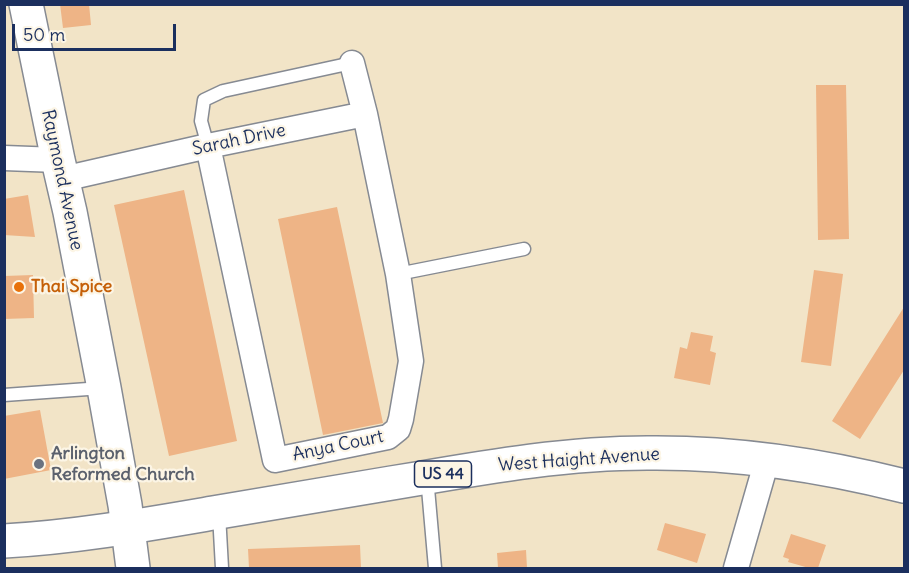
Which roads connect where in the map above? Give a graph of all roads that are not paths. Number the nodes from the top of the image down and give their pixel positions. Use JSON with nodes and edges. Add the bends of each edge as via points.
{"nodes":[{"id":1,"x":26,"y":4,"type":"edge"},
{"id":2,"x":352,"y":63,"type":"joint"},
{"id":3,"x":365,"y":114,"type":"junction"},
{"id":4,"x":208,"y":146,"type":"junction"},
{"id":5,"x":4,"y":158,"type":"edge"},
{"id":6,"x":60,"y":169,"type":"junction"},
{"id":7,"x":524,"y":249,"type":"dead end"},
{"id":8,"x":398,"y":274,"type":"junction"},
{"id":9,"x":104,"y":388,"type":"junction"},
{"id":10,"x":4,"y":395,"type":"edge"},
{"id":11,"x":767,"y":460,"type":"junction"},
{"id":12,"x":427,"y":477,"type":"junction"},
{"id":13,"x":904,"y":486,"type":"edge"},
{"id":14,"x":219,"y":512,"type":"junction"},
{"id":15,"x":128,"y":528,"type":"junction"},
{"id":16,"x":4,"y":541,"type":"edge"},
{"id":17,"x":133,"y":568,"type":"edge"},
{"id":18,"x":222,"y":568,"type":"edge"},
{"id":19,"x":435,"y":568,"type":"edge"},
{"id":20,"x":736,"y":568,"type":"edge"}],
"edges":[{"from":1,"to":6,"type":"main road","name":"Raymond Avenue"},
{"from":2,"to":3,"type":"street"},
{"from":2,"to":4,"type":"lane","via":[[223,91],[204,100],[201,121]]},
{"from":3,"to":4,"type":"street","name":"Sarah Drive"},
{"from":3,"to":8,"type":"street","name":"Anya Court"},
{"from":4,"to":6,"type":"street","name":"Sarah Drive"},
{"from":4,"to":8,"type":"street","name":"Anya Court","via":[[275,460],[388,437],[398,429],[411,361]]},
{"from":5,"to":6,"type":"street","name":"Sarah Drive"},
{"from":6,"to":9,"type":"main road","name":"Raymond Avenue"},
{"from":7,"to":8,"type":"lane"},
{"from":9,"to":10,"type":"lane"},
{"from":9,"to":15,"type":"main road","name":"Raymond Avenue"},
{"from":11,"to":12,"type":"main road","name":"West Haight Avenue","number":"US 44","via":[[608,454]]},
{"from":11,"to":13,"type":"main road","name":"West Haight Avenue","number":"US 44"},
{"from":11,"to":20,"type":"street"},
{"from":12,"to":14,"type":"main road","name":"West Haight Avenue","number":"US 44"},
{"from":12,"to":19,"type":"lane"},
{"from":14,"to":15,"type":"main road","name":"West Haight Avenue","number":"US 44"},
{"from":14,"to":18,"type":"lane"},
{"from":15,"to":16,"type":"main road","name":"West Haight Avenue","number":"US 44"},
{"from":15,"to":17,"type":"main road","name":"Raymond Avenue"}]}
